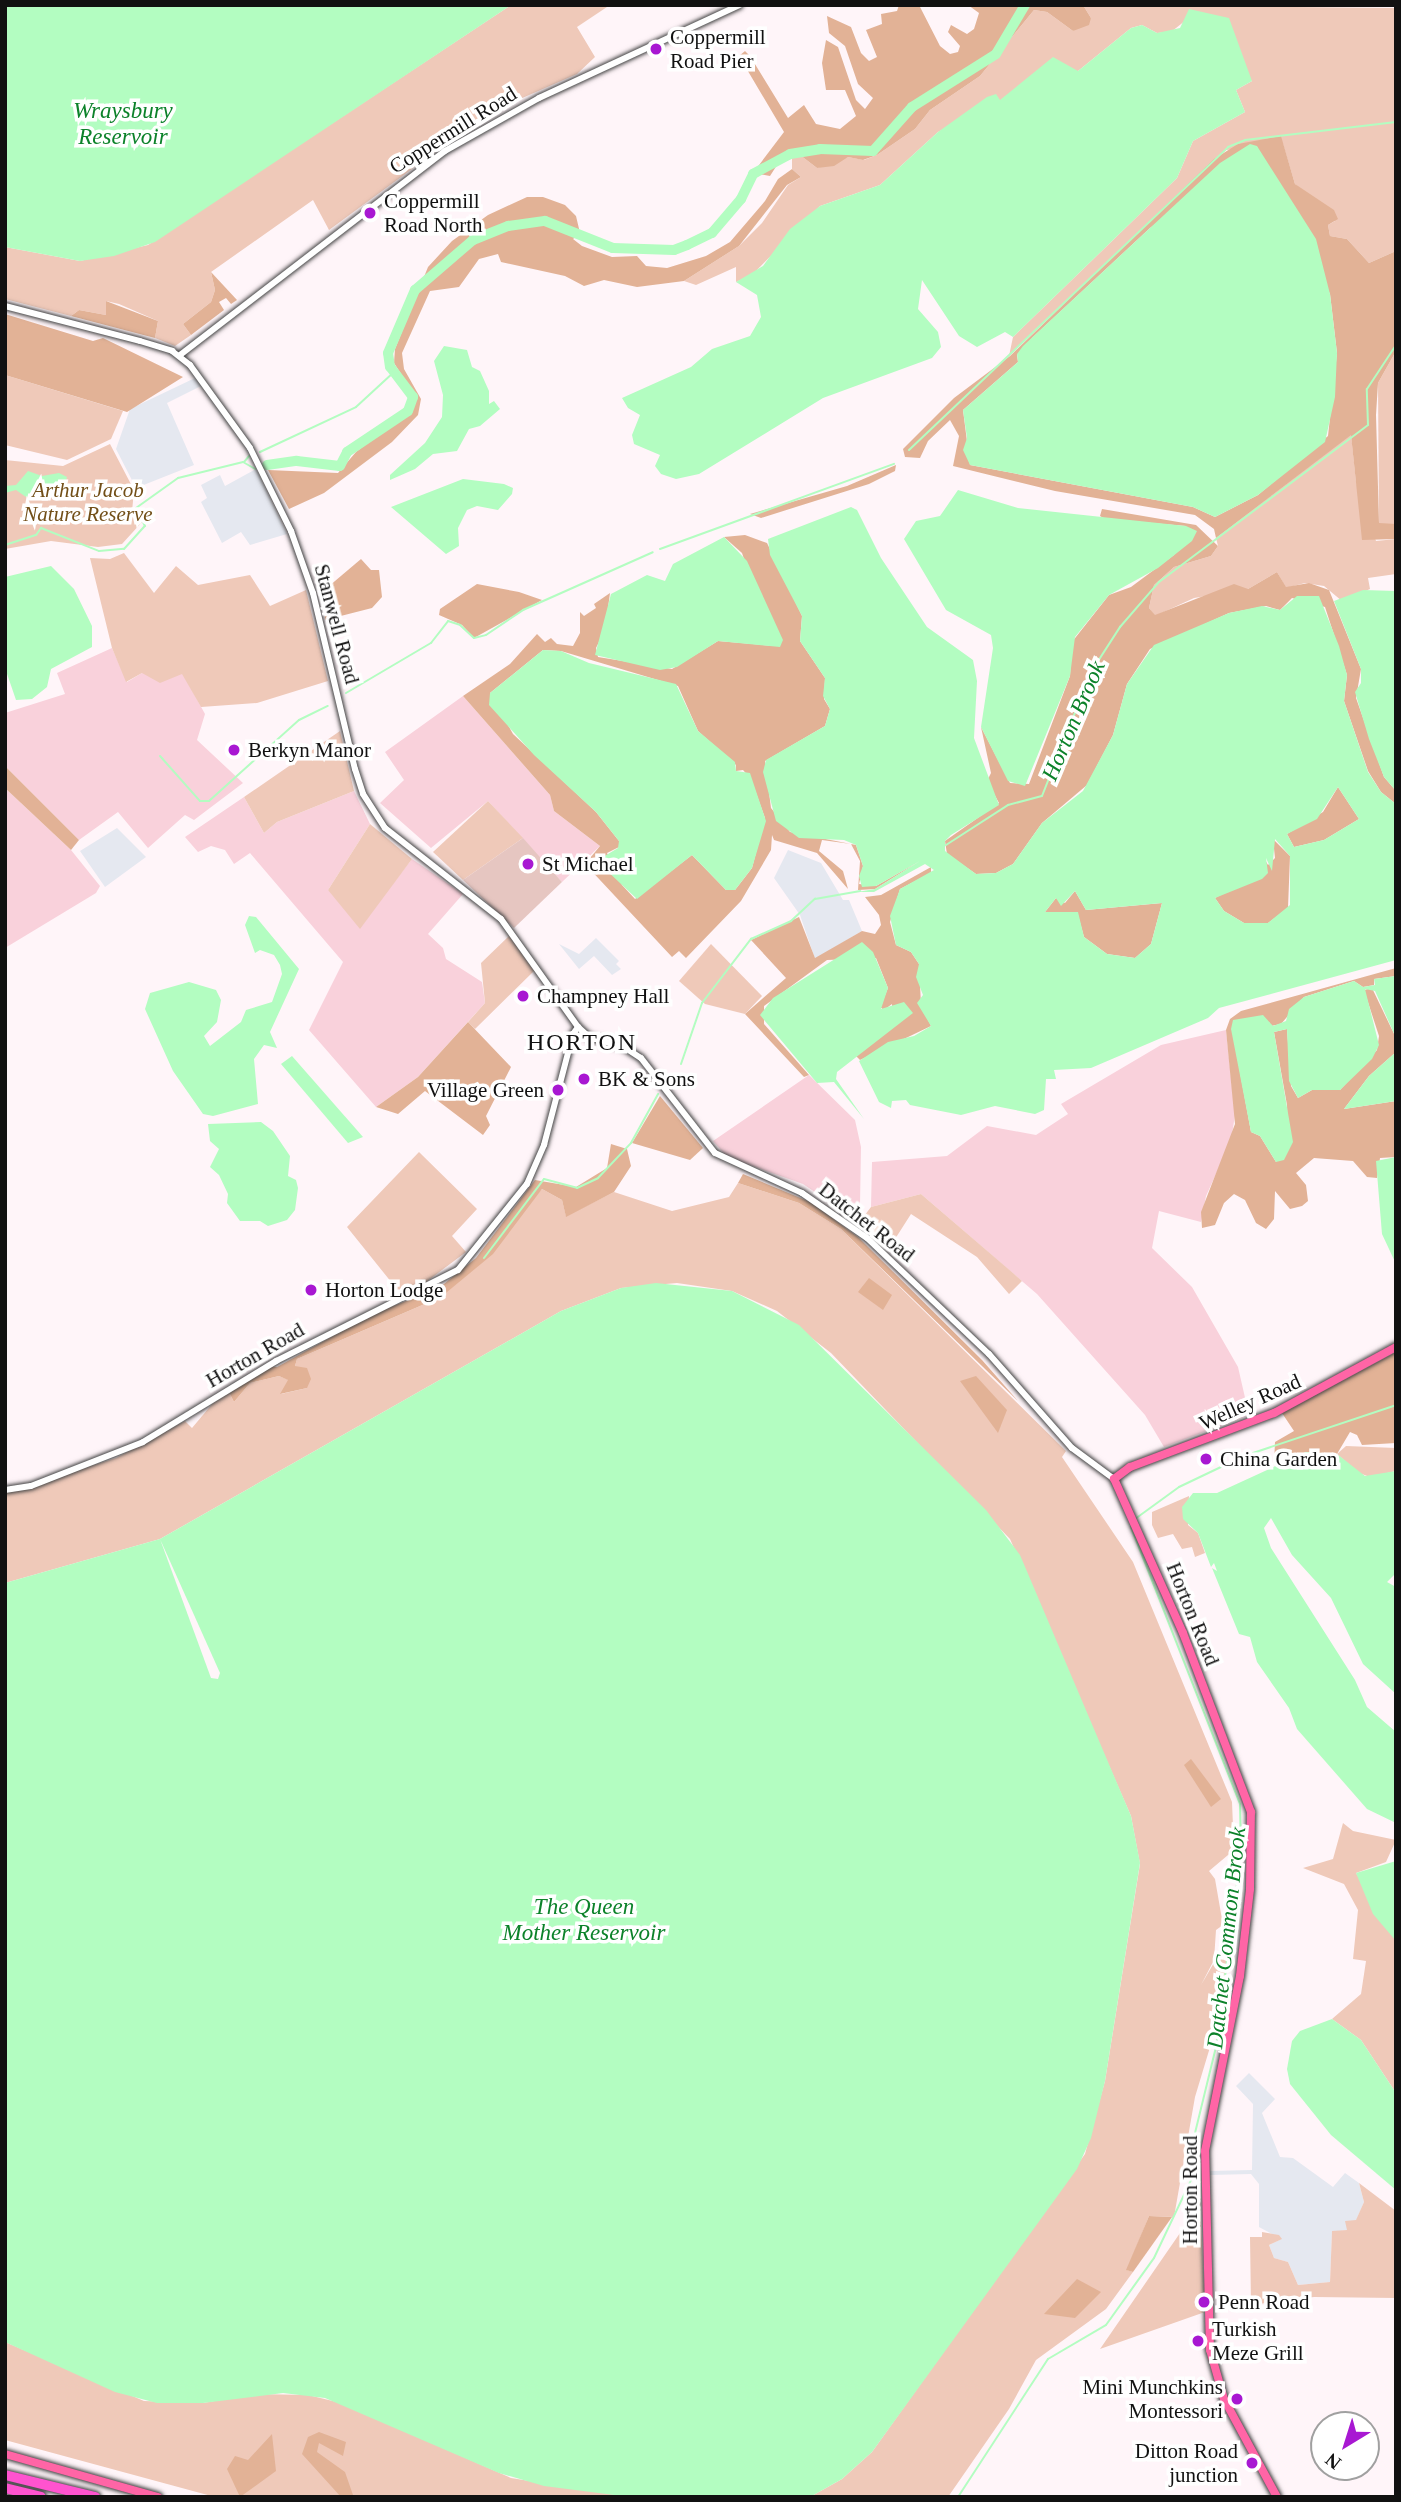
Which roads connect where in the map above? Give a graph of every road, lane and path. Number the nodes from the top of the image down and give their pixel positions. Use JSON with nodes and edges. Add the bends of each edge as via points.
{"nodes":[{"id":1,"x":739,"y":5,"type":"edge"},
{"id":2,"x":5,"y":306,"type":"edge"},
{"id":3,"x":180,"y":355,"type":"junction"},
{"id":4,"x":578,"y":1027,"type":"junction"},
{"id":5,"x":1396,"y":1347,"type":"edge"},
{"id":6,"x":1114,"y":1479,"type":"junction"},
{"id":7,"x":5,"y":1490,"type":"edge"},
{"id":8,"x":5,"y":2455,"type":"edge"},
{"id":9,"x":7,"y":2475,"type":"edge"},
{"id":10,"x":5,"y":2488,"type":"edge"},
{"id":11,"x":41,"y":2497,"type":"edge"},
{"id":12,"x":95,"y":2497,"type":"edge"},
{"id":13,"x":158,"y":2497,"type":"edge"},
{"id":14,"x":1277,"y":2497,"type":"edge"}],
"edges":[{"from":1,"to":3,"type":"street","name":"Coppermill Road","via":[[539,98],[445,151]]},
{"from":2,"to":3,"type":"street"},
{"from":3,"to":4,"type":"street","name":"Stanwell Road","via":[[204,380],[250,448],[291,531],[313,593],[355,769],[372,811],[402,844],[501,919]]},
{"from":4,"to":6,"type":"street","name":"Datchet Road","via":[[589,1037],[624,1047],[641,1058],[722,1159],[802,1193],[867,1238],[989,1354],[1072,1448]]},
{"from":4,"to":7,"type":"street","name":"Horton Road","via":[[544,1145],[527,1184],[458,1270],[276,1361],[143,1442],[31,1486]]},
{"from":5,"to":6,"type":"main road","name":"Welley Road","via":[[1274,1413],[1130,1467]]},
{"from":6,"to":14,"type":"main road","name":"Horton Road","via":[[1135,1520],[1251,1812],[1250,1889],[1240,1976],[1205,2151],[1210,2350],[1224,2399]]},
{"from":8,"to":13,"type":"main road"},
{"from":9,"to":12,"type":"highway"},
{"from":10,"to":11,"type":"highway"}]}
